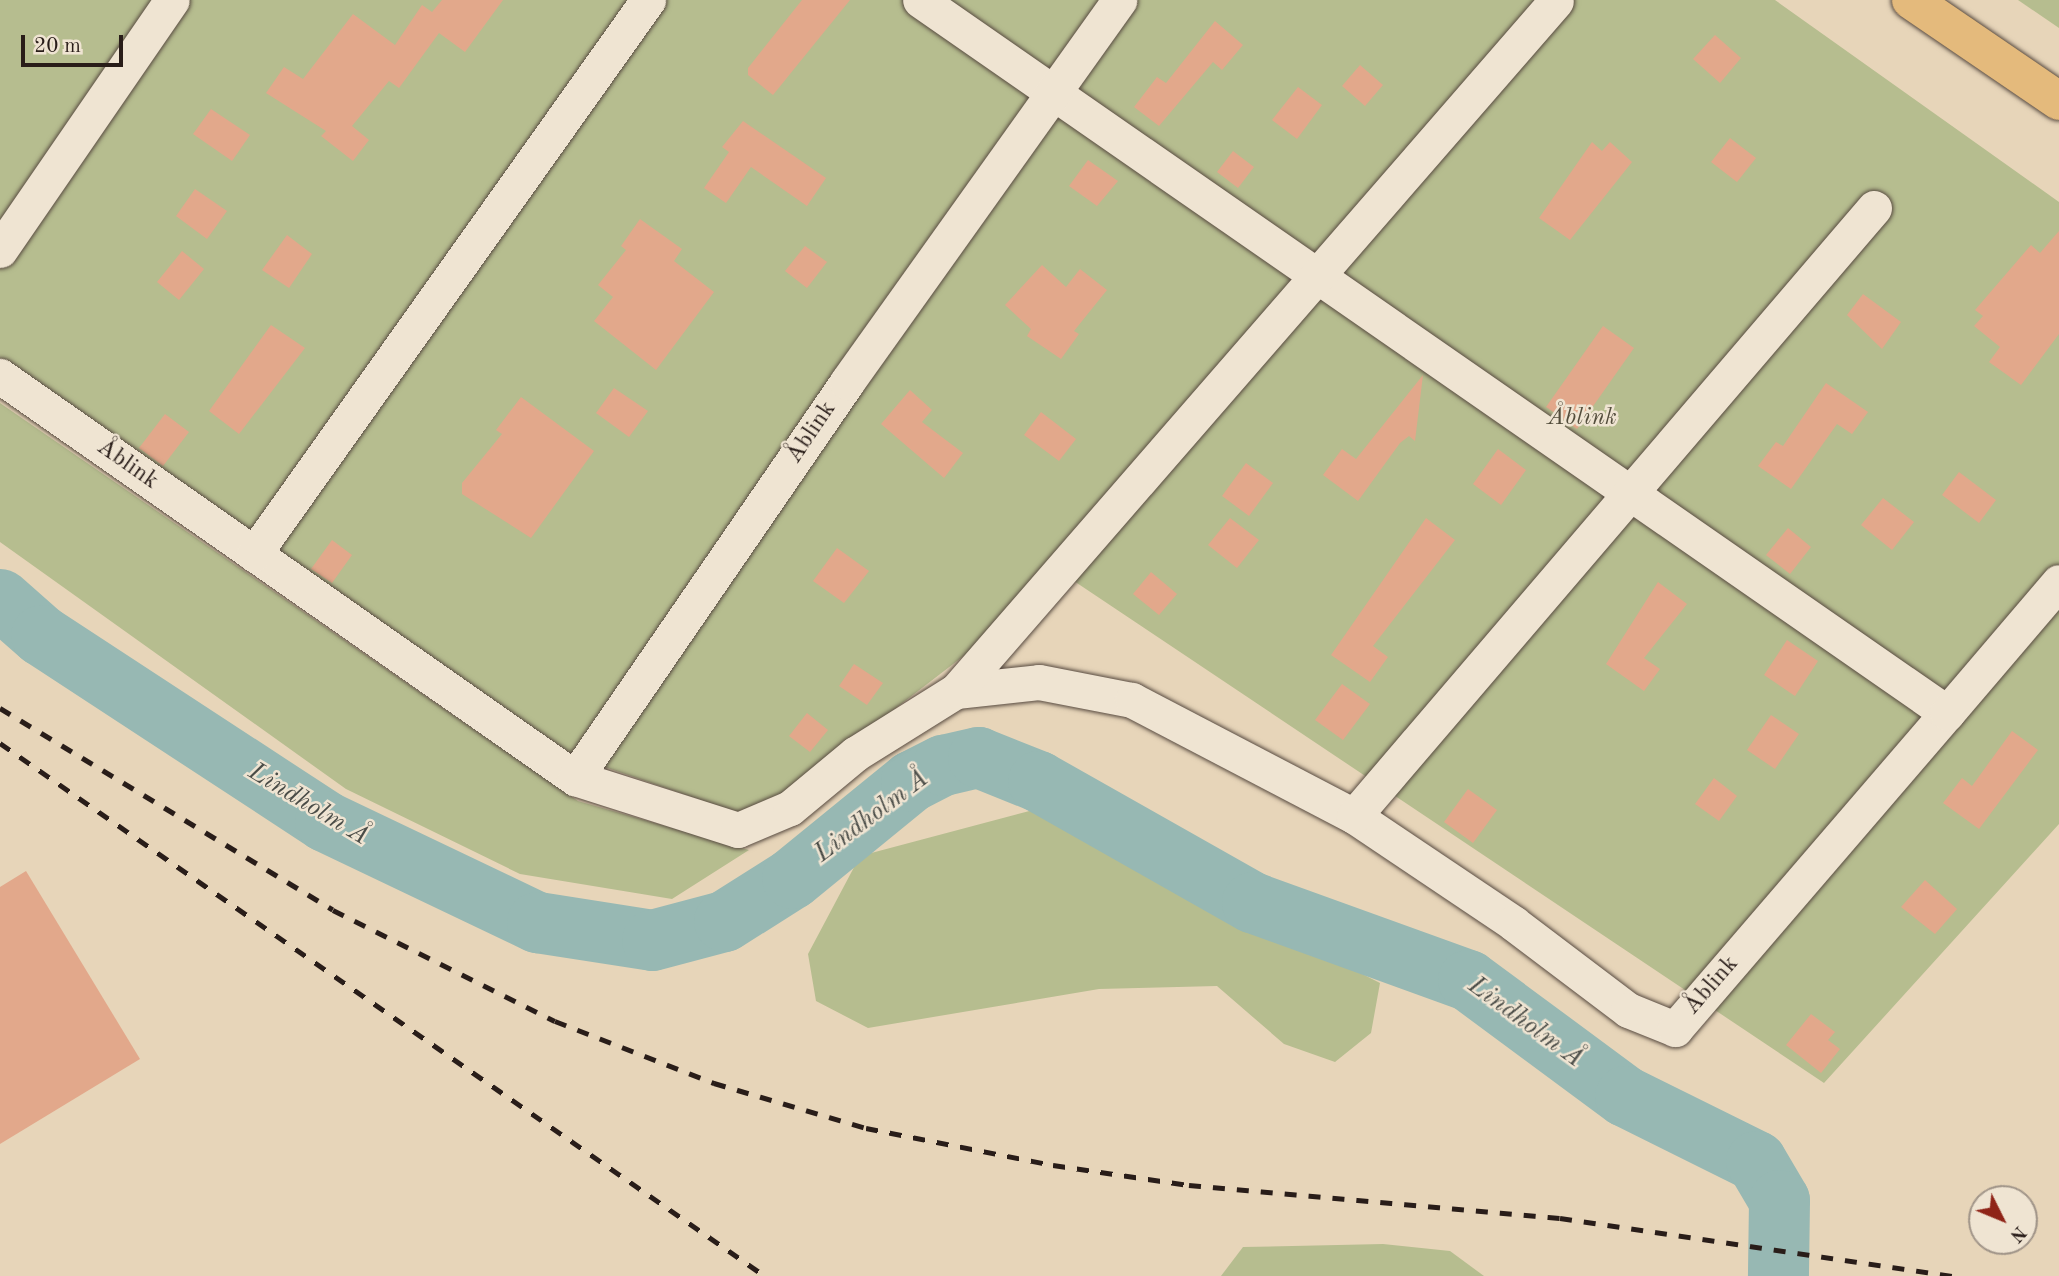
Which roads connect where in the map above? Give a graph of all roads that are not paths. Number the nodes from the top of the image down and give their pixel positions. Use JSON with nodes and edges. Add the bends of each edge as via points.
{"nodes":[{"id":1,"x":172,"y":0,"type":"edge"},
{"id":2,"x":648,"y":0,"type":"edge"},
{"id":3,"x":920,"y":0,"type":"edge"},
{"id":4,"x":1119,"y":0,"type":"edge"},
{"id":5,"x":1911,"y":0,"type":"edge"},
{"id":6,"x":1556,"y":1,"type":"edge"},
{"id":7,"x":1053,"y":91,"type":"junction"},
{"id":8,"x":2059,"y":101,"type":"edge"},
{"id":9,"x":1874,"y":208,"type":"dead end"},
{"id":10,"x":0,"y":250,"type":"edge"},
{"id":11,"x":1314,"y":278,"type":"junction"},
{"id":12,"x":0,"y":376,"type":"edge"},
{"id":13,"x":1630,"y":492,"type":"junction"},
{"id":14,"x":254,"y":554,"type":"junction"},
{"id":15,"x":2059,"y":582,"type":"edge"},
{"id":16,"x":956,"y":691,"type":"junction"},
{"id":17,"x":1947,"y":713,"type":"junction"},
{"id":18,"x":575,"y":778,"type":"junction"},
{"id":19,"x":1354,"y":816,"type":"junction"}],
"edges":[{"from":1,"to":10,"type":"street"},
{"from":2,"to":14,"type":"street"},
{"from":3,"to":7,"type":"street"},
{"from":4,"to":7,"type":"street","name":"Åblink"},
{"from":5,"to":8,"type":"main road"},
{"from":6,"to":11,"type":"street","name":"Åblink"},
{"from":7,"to":11,"type":"street"},
{"from":7,"to":18,"type":"street","name":"Åblink"},
{"from":9,"to":13,"type":"street"},
{"from":11,"to":13,"type":"street"},
{"from":11,"to":16,"type":"street","name":"Åblink"},
{"from":12,"to":14,"type":"street","name":"Åblink"},
{"from":13,"to":17,"type":"street"},
{"from":13,"to":19,"type":"street"},
{"from":14,"to":18,"type":"street","name":"Åblink"},
{"from":15,"to":17,"type":"street","name":"Åblink"},
{"from":16,"to":18,"type":"street","name":"Åblink","via":[[855,754],[790,808],[738,830]]},
{"from":16,"to":19,"type":"street","name":"Åblink","via":[[1039,682],[1132,700]]},
{"from":17,"to":19,"type":"street","name":"Åblink","via":[[1675,1029],[1628,1010],[1513,923]]}]}
